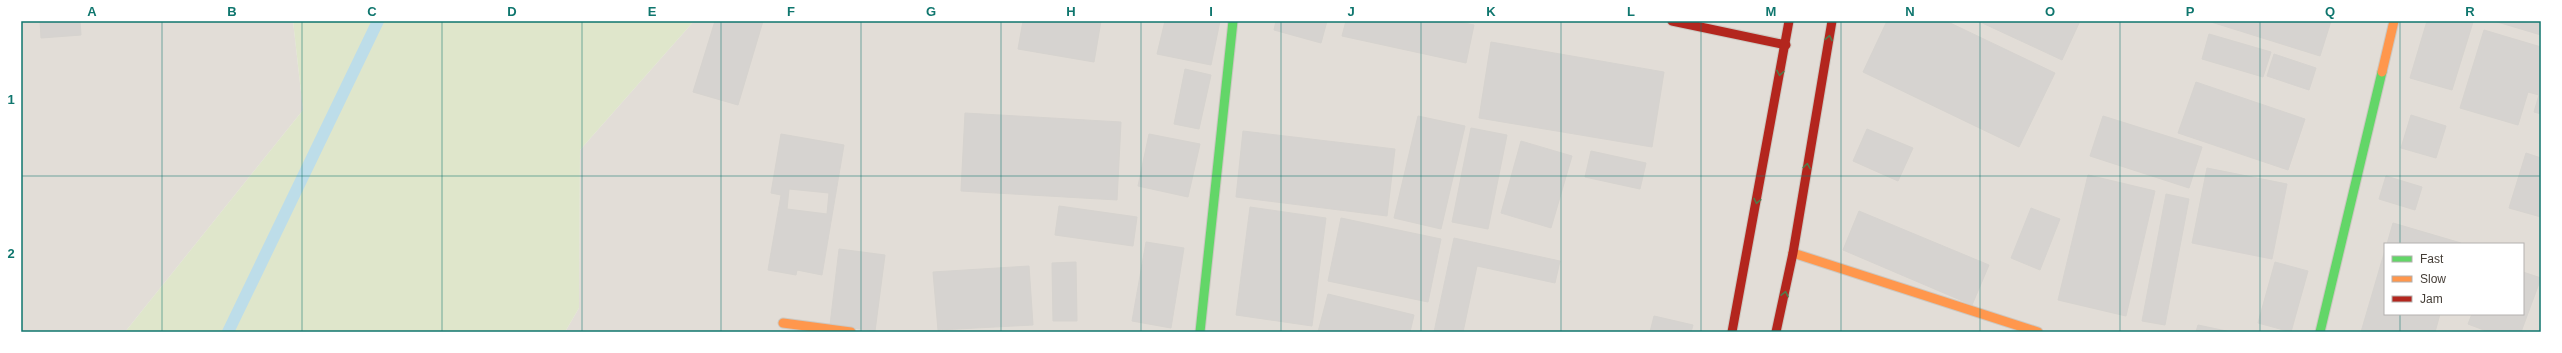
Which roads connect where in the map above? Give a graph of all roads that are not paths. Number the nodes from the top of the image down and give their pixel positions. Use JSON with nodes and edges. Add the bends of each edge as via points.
{"nodes":[{"id":1,"x":1233,"y":21,"type":"edge"},
{"id":2,"x":1672,"y":21,"type":"edge"},
{"id":3,"x":1790,"y":21,"type":"edge"},
{"id":4,"x":1832,"y":21,"type":"edge"},
{"id":5,"x":2394,"y":21,"type":"edge"},
{"id":6,"x":1786,"y":45,"type":"junction"},
{"id":7,"x":1793,"y":253,"type":"junction"},
{"id":8,"x":783,"y":323,"type":"dead end"},
{"id":9,"x":851,"y":332,"type":"edge"},
{"id":10,"x":1200,"y":332,"type":"edge"},
{"id":11,"x":1732,"y":332,"type":"edge"},
{"id":12,"x":1776,"y":332,"type":"edge"},
{"id":13,"x":2038,"y":332,"type":"edge"},
{"id":14,"x":2320,"y":332,"type":"edge"}],
"edges":[{"from":1,"to":10,"type":"street"},
{"from":2,"to":6,"type":"street"},
{"from":3,"to":6,"type":"street"},
{"from":7,"to":4,"type":"street","one_way":true},
{"from":5,"to":14,"type":"street"},
{"from":6,"to":11,"type":"street","one_way":true},
{"from":12,"to":7,"type":"street","one_way":true},
{"from":7,"to":13,"type":"street"},
{"from":8,"to":9,"type":"street"}]}
